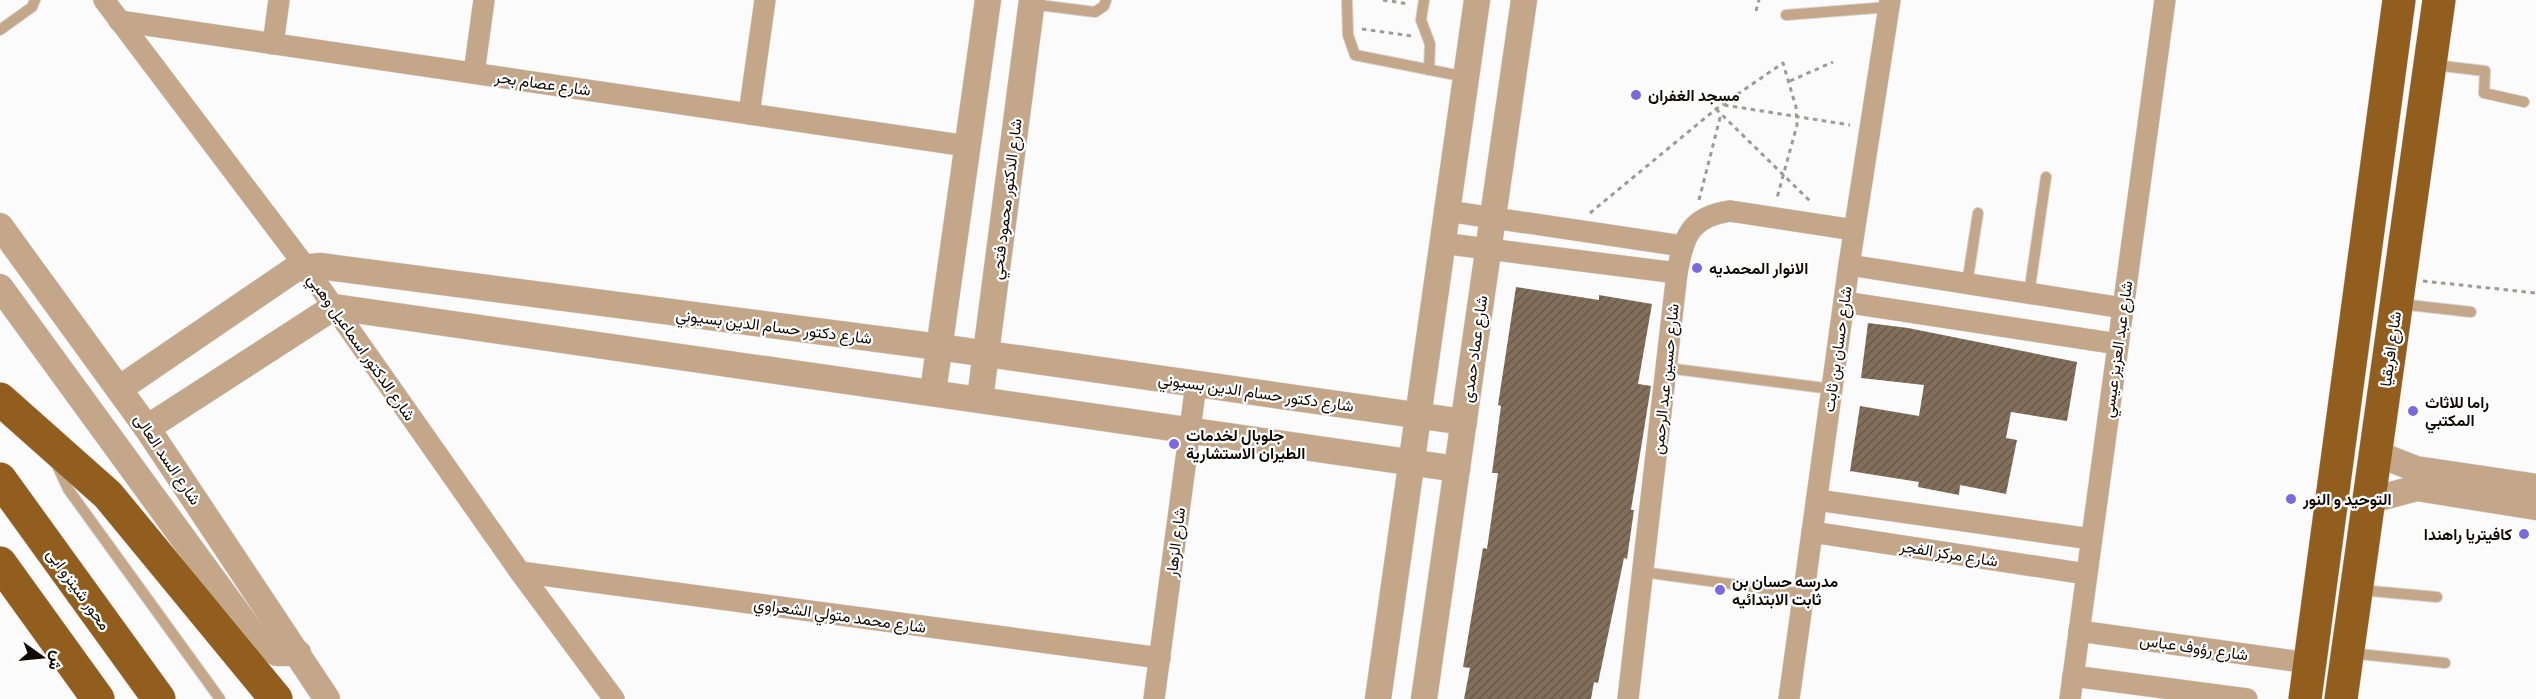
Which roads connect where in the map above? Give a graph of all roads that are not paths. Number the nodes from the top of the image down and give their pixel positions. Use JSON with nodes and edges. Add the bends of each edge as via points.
{"nodes":[{"id":1,"x":35,"y":0,"type":"edge"},
{"id":2,"x":104,"y":0,"type":"edge"},
{"id":3,"x":279,"y":0,"type":"edge"},
{"id":4,"x":484,"y":0,"type":"edge"},
{"id":5,"x":765,"y":0,"type":"edge"},
{"id":6,"x":988,"y":0,"type":"edge"},
{"id":7,"x":1106,"y":0,"type":"edge"},
{"id":8,"x":1347,"y":0,"type":"edge"},
{"id":9,"x":1477,"y":0,"type":"edge"},
{"id":10,"x":1524,"y":0,"type":"edge"},
{"id":11,"x":2164,"y":0,"type":"edge"},
{"id":12,"x":2399,"y":0,"type":"edge"},
{"id":13,"x":2439,"y":0,"type":"edge"},
{"id":14,"x":1031,"y":2,"type":"edge"},
{"id":15,"x":1424,"y":3,"type":"edge"},
{"id":16,"x":1889,"y":3,"type":"edge"},
{"id":17,"x":1786,"y":15,"type":"dead end"},
{"id":18,"x":119,"y":21,"type":"junction"},
{"id":19,"x":0,"y":30,"type":"edge"},
{"id":20,"x":273,"y":44,"type":"junction"},
{"id":21,"x":2430,"y":65,"type":"junction"},
{"id":22,"x":1430,"y":70,"type":"junction"},
{"id":23,"x":474,"y":73,"type":"junction"},
{"id":24,"x":1466,"y":77,"type":"junction"},
{"id":25,"x":2524,"y":102,"type":"dead end"},
{"id":26,"x":749,"y":114,"type":"junction"},
{"id":27,"x":967,"y":146,"type":"junction"},
{"id":28,"x":2046,"y":177,"type":"dead end"},
{"id":29,"x":1447,"y":211,"type":"junction"},
{"id":30,"x":1978,"y":213,"type":"dead end"},
{"id":31,"x":1493,"y":218,"type":"junction"},
{"id":32,"x":1,"y":229,"type":"edge"},
{"id":33,"x":1854,"y":230,"type":"junction"},
{"id":34,"x":1441,"y":243,"type":"junction"},
{"id":35,"x":1682,"y":246,"type":"junction"},
{"id":36,"x":1488,"y":249,"type":"junction"},
{"id":37,"x":1849,"y":265,"type":"junction"},
{"id":38,"x":305,"y":266,"type":"junction"},
{"id":39,"x":1677,"y":273,"type":"junction"},
{"id":40,"x":1967,"y":284,"type":"junction"},
{"id":41,"x":0,"y":287,"type":"edge"},
{"id":42,"x":2398,"y":291,"type":"junction"},
{"id":43,"x":2029,"y":294,"type":"junction"},
{"id":44,"x":1844,"y":302,"type":"junction"},
{"id":45,"x":334,"y":307,"type":"junction"},
{"id":46,"x":2123,"y":309,"type":"junction"},
{"id":47,"x":2471,"y":312,"type":"dead end"},
{"id":48,"x":2118,"y":344,"type":"junction"},
{"id":49,"x":939,"y":347,"type":"junction"},
{"id":50,"x":986,"y":354,"type":"junction"},
{"id":51,"x":1667,"y":368,"type":"junction"},
{"id":52,"x":1196,"y":384,"type":"junction"},
{"id":53,"x":119,"y":389,"type":"junction"},
{"id":54,"x":1832,"y":389,"type":"junction"},
{"id":55,"x":933,"y":392,"type":"junction"},
{"id":56,"x":0,"y":399,"type":"edge"},
{"id":57,"x":980,"y":399,"type":"junction"},
{"id":58,"x":1418,"y":414,"type":"junction"},
{"id":59,"x":1464,"y":422,"type":"junction"},
{"id":60,"x":147,"y":428,"type":"junction"},
{"id":61,"x":1190,"y":430,"type":"junction"},
{"id":62,"x":53,"y":445,"type":"junction"},
{"id":63,"x":2375,"y":453,"type":"junction"},
{"id":64,"x":1411,"y":462,"type":"junction"},
{"id":65,"x":1457,"y":469,"type":"junction"},
{"id":66,"x":0,"y":479,"type":"edge"},
{"id":67,"x":2424,"y":479,"type":"junction"},
{"id":68,"x":2536,"y":487,"type":"edge"},
{"id":69,"x":1817,"y":500,"type":"junction"},
{"id":70,"x":2368,"y":501,"type":"junction"},
{"id":71,"x":2536,"y":507,"type":"edge"},
{"id":72,"x":1812,"y":532,"type":"junction"},
{"id":73,"x":2091,"y":539,"type":"junction"},
{"id":74,"x":0,"y":562,"type":"edge"},
{"id":75,"x":520,"y":572,"type":"junction"},
{"id":76,"x":1643,"y":572,"type":"junction"},
{"id":77,"x":2086,"y":574,"type":"junction"},
{"id":78,"x":2356,"y":589,"type":"junction"},
{"id":79,"x":1804,"y":594,"type":"junction"},
{"id":80,"x":2437,"y":597,"type":"dead end"},
{"id":81,"x":2079,"y":631,"type":"junction"},
{"id":82,"x":298,"y":653,"type":"junction"},
{"id":83,"x":2348,"y":653,"type":"junction"},
{"id":84,"x":1160,"y":658,"type":"junction"},
{"id":85,"x":2309,"y":663,"type":"junction"},
{"id":86,"x":2445,"y":663,"type":"dead end"},
{"id":87,"x":2073,"y":676,"type":"junction"},
{"id":88,"x":98,"y":699,"type":"edge"},
{"id":89,"x":159,"y":699,"type":"edge"},
{"id":90,"x":220,"y":699,"type":"edge"},
{"id":91,"x":276,"y":699,"type":"edge"},
{"id":92,"x":327,"y":699,"type":"edge"},
{"id":93,"x":614,"y":699,"type":"edge"},
{"id":94,"x":1155,"y":699,"type":"edge"},
{"id":95,"x":1378,"y":699,"type":"edge"},
{"id":96,"x":1424,"y":699,"type":"edge"},
{"id":97,"x":1628,"y":699,"type":"edge"},
{"id":98,"x":1789,"y":699,"type":"edge"},
{"id":99,"x":2070,"y":699,"type":"edge"},
{"id":100,"x":2247,"y":699,"type":"edge"},
{"id":101,"x":2305,"y":699,"type":"edge"},
{"id":102,"x":2342,"y":699,"type":"edge"}],
"edges":[{"from":1,"to":19,"type":"lane","via":[[32,7]]},
{"from":2,"to":18,"type":"street","name":"شارع الدكتور اسماعيل وهبي"},
{"from":3,"to":20,"type":"street"},
{"from":4,"to":23,"type":"street"},
{"from":5,"to":26,"type":"street"},
{"from":6,"to":27,"type":"street"},
{"from":7,"to":14,"type":"lane","via":[[1095,12]]},
{"from":8,"to":22,"type":"lane","via":[[1347,27],[1355,55]]},
{"from":9,"to":24,"type":"street"},
{"from":10,"to":31,"type":"street","name":"شارع عماد حمدى"},
{"from":11,"to":46,"type":"street","name":"شارع عبد العزيز عيسي"},
{"from":12,"to":85,"type":"main road"},
{"from":13,"to":21,"type":"main road","name":"شارع افريقيا"},
{"from":14,"to":50,"type":"street","name":"شارع الدكتور محمود فتحي"},
{"from":15,"to":22,"type":"lane","via":[[1421,20],[1428,39]]},
{"from":16,"to":17,"type":"lane"},
{"from":16,"to":33,"type":"street","name":"شارع حسان بن ثابت"},
{"from":18,"to":20,"type":"street","name":"شارع عصام بحر"},
{"from":18,"to":38,"type":"street","name":"شارع الدكتور اسماعيل وهبي"},
{"from":20,"to":23,"type":"street","name":"شارع عصام بحر"},
{"from":21,"to":25,"type":"lane","via":[[2485,71],[2484,93]]},
{"from":21,"to":42,"type":"main road","name":"شارع افريقيا"},
{"from":22,"to":24,"type":"lane"},
{"from":23,"to":26,"type":"street","name":"شارع عصام بحر"},
{"from":24,"to":29,"type":"street"},
{"from":26,"to":27,"type":"street","name":"شارع عصام بحر"},
{"from":27,"to":49,"type":"street"},
{"from":28,"to":43,"type":"lane"},
{"from":29,"to":31,"type":"street"},
{"from":29,"to":34,"type":"street"},
{"from":30,"to":40,"type":"lane"},
{"from":31,"to":35,"type":"street"},
{"from":31,"to":36,"type":"street","name":"شارع عماد حمدى"},
{"from":32,"to":53,"type":"street","name":"شارع السد العالى"},
{"from":33,"to":35,"type":"street","name":"شارع حسين عبد الرحمن","via":[[1730,211],[1700,221]]},
{"from":33,"to":37,"type":"street","name":"شارع حسان بن ثابت"},
{"from":34,"to":36,"type":"street"},
{"from":34,"to":58,"type":"street"},
{"from":35,"to":39,"type":"street","name":"شارع حسين عبد الرحمن"},
{"from":36,"to":39,"type":"street"},
{"from":36,"to":59,"type":"street","name":"شارع عماد حمدى"},
{"from":37,"to":40,"type":"street"},
{"from":37,"to":44,"type":"street","name":"شارع حسان بن ثابت"},
{"from":38,"to":45,"type":"street","name":"شارع الدكتور اسماعيل وهبي"},
{"from":38,"to":49,"type":"street","name":"شارع دكتور حسام الدين بسيوني"},
{"from":38,"to":53,"type":"street","via":[[295,269]]},
{"from":39,"to":51,"type":"street","name":"شارع حسين عبد الرحمن"},
{"from":40,"to":43,"type":"street"},
{"from":41,"to":82,"type":"street","via":[[258,641],[277,653]]},
{"from":42,"to":47,"type":"lane"},
{"from":42,"to":63,"type":"main road","name":"شارع افريقيا"},
{"from":43,"to":46,"type":"street"},
{"from":44,"to":48,"type":"street"},
{"from":44,"to":54,"type":"street","name":"شارع حسان بن ثابت"},
{"from":45,"to":55,"type":"street"},
{"from":45,"to":60,"type":"street"},
{"from":45,"to":75,"type":"street","name":"شارع الدكتور اسماعيل وهبي"},
{"from":46,"to":48,"type":"street","name":"شارع عبد العزيز عيسي"},
{"from":48,"to":73,"type":"street","name":"شارع عبد العزيز عيسي"},
{"from":49,"to":50,"type":"street","name":"شارع دكتور حسام الدين بسيوني"},
{"from":49,"to":55,"type":"street"},
{"from":50,"to":52,"type":"street","name":"شارع دكتور حسام الدين بسيوني"},
{"from":50,"to":57,"type":"street","name":"شارع الدكتور محمود فتحي"},
{"from":51,"to":54,"type":"lane"},
{"from":51,"to":76,"type":"street","name":"شارع حسين عبد الرحمن"},
{"from":52,"to":58,"type":"street","name":"شارع دكتور حسام الدين بسيوني"},
{"from":52,"to":61,"type":"street","name":"شارع الزهار"},
{"from":53,"to":60,"type":"street","name":"شارع السد العالى"},
{"from":54,"to":69,"type":"street","name":"شارع حسان بن ثابت"},
{"from":55,"to":57,"type":"street"},
{"from":56,"to":62,"type":"main road"},
{"from":57,"to":61,"type":"street"},
{"from":58,"to":59,"type":"street","name":"شارع دكتور حسام الدين بسيوني"},
{"from":58,"to":64,"type":"street"},
{"from":59,"to":65,"type":"street","name":"شارع عماد حمدى"},
{"from":60,"to":82,"type":"street","name":"شارع السد العالى"},
{"from":61,"to":64,"type":"street"},
{"from":61,"to":84,"type":"street","name":"شارع الزهار"},
{"from":62,"to":90,"type":"lane","via":[[68,489]]},
{"from":62,"to":91,"type":"main road","via":[[130,520]]},
{"from":63,"to":67,"type":"street","via":[[2416,470]]},
{"from":63,"to":70,"type":"main road","name":"شارع افريقيا"},
{"from":64,"to":65,"type":"street"},
{"from":64,"to":95,"type":"street"},
{"from":65,"to":96,"type":"street","name":"شارع عماد حمدى"},
{"from":66,"to":89,"type":"main road","name":"محور شينزو ابى"},
{"from":67,"to":68,"type":"street"},
{"from":67,"to":70,"type":"street","via":[[2393,496]]},
{"from":67,"to":71,"type":"street"},
{"from":69,"to":72,"type":"street","name":"شارع حسان بن ثابت"},
{"from":69,"to":73,"type":"street","name":"شارع مركز الفجر"},
{"from":70,"to":78,"type":"main road","name":"شارع افريقيا"},
{"from":72,"to":77,"type":"street","name":"شارع مركز الفجر"},
{"from":72,"to":79,"type":"street","name":"شارع حسان بن ثابت"},
{"from":73,"to":77,"type":"street","name":"شارع عبد العزيز عيسي"},
{"from":74,"to":88,"type":"main road"},
{"from":75,"to":84,"type":"street","name":"شارع محمد متولي الشعراوي"},
{"from":75,"to":93,"type":"street","name":"شارع الدكتور اسماعيل وهبي"},
{"from":76,"to":79,"type":"lane"},
{"from":76,"to":97,"type":"street","name":"شارع حسين عبد الرحمن"},
{"from":77,"to":81,"type":"street","name":"شارع عبد العزيز عيسي"},
{"from":78,"to":80,"type":"lane"},
{"from":78,"to":83,"type":"main road","name":"شارع افريقيا"},
{"from":79,"to":98,"type":"street","name":"شارع حسان بن ثابت"},
{"from":81,"to":85,"type":"street","name":"شارع رؤوف عباس"},
{"from":81,"to":87,"type":"street","name":"شارع عبد العزيز عيسي"},
{"from":82,"to":92,"type":"street","name":"شارع السد العالى"},
{"from":83,"to":86,"type":"lane"},
{"from":83,"to":102,"type":"main road","name":"شارع افريقيا"},
{"from":84,"to":94,"type":"street","name":"شارع الزهار"},
{"from":85,"to":101,"type":"main road"},
{"from":87,"to":99,"type":"street","name":"شارع عبد العزيز عيسي"},
{"from":87,"to":100,"type":"street"}]}
